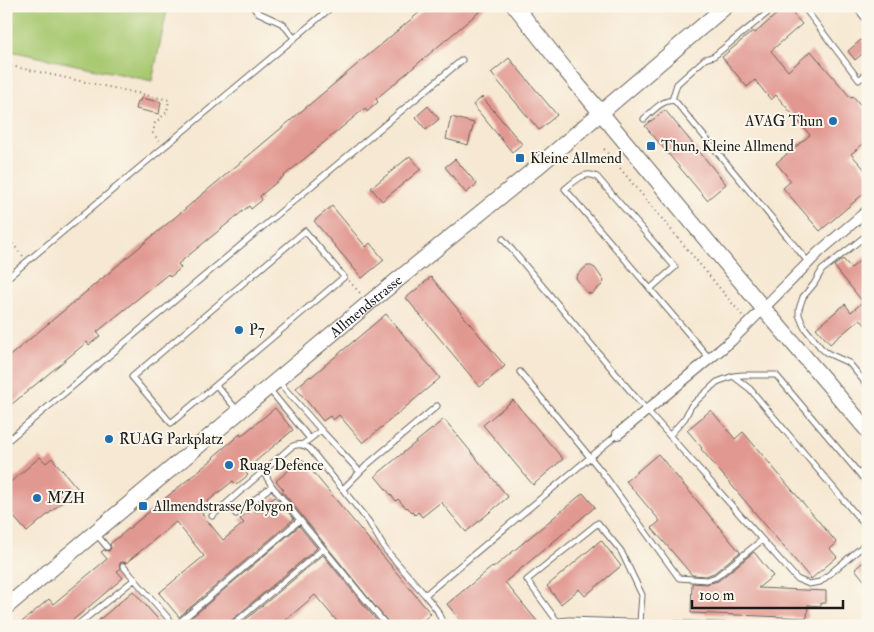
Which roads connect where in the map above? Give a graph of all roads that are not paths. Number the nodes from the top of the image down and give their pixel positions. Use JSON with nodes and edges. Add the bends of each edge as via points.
{"nodes":[{"id":1,"x":252,"y":6,"type":"edge"},
{"id":2,"x":333,"y":6,"type":"edge"},
{"id":3,"x":515,"y":6,"type":"edge"},
{"id":4,"x":726,"y":6,"type":"edge"},
{"id":5,"x":776,"y":6,"type":"edge"},
{"id":6,"x":803,"y":6,"type":"edge"},
{"id":7,"x":855,"y":6,"type":"edge"},
{"id":8,"x":868,"y":22,"type":"edge"},
{"id":9,"x":294,"y":38,"type":"junction"},
{"id":10,"x":462,"y":60,"type":"dead end"},
{"id":11,"x":868,"y":72,"type":"edge"},
{"id":12,"x":672,"y":100,"type":"junction"},
{"id":13,"x":601,"y":113,"type":"junction"},
{"id":14,"x":644,"y":119,"type":"dead end"},
{"id":15,"x":868,"y":210,"type":"edge"},
{"id":16,"x":868,"y":234,"type":"edge"},
{"id":17,"x":503,"y":240,"type":"dead end"},
{"id":18,"x":809,"y":263,"type":"junction"},
{"id":19,"x":6,"y":279,"type":"edge"},
{"id":20,"x":650,"y":289,"type":"junction"},
{"id":21,"x":763,"y":308,"type":"junction"},
{"id":22,"x":710,"y":360,"type":"junction"},
{"id":23,"x":520,"y":372,"type":"dead end"},
{"id":24,"x":733,"y":376,"type":"junction"},
{"id":25,"x":273,"y":384,"type":"junction"},
{"id":26,"x":216,"y":385,"type":"junction"},
{"id":27,"x":868,"y":386,"type":"edge"},
{"id":28,"x":437,"y":406,"type":"dead end"},
{"id":29,"x":648,"y":409,"type":"junction"},
{"id":30,"x":239,"y":412,"type":"junction"},
{"id":31,"x":321,"y":430,"type":"junction"},
{"id":32,"x":868,"y":431,"type":"edge"},
{"id":33,"x":618,"y":434,"type":"joint"},
{"id":34,"x":670,"y":435,"type":"junction"},
{"id":35,"x":310,"y":439,"type":"junction"},
{"id":36,"x":6,"y":442,"type":"edge"},
{"id":37,"x":303,"y":444,"type":"junction"},
{"id":38,"x":590,"y":457,"type":"junction"},
{"id":39,"x":263,"y":471,"type":"junction"},
{"id":40,"x":360,"y":472,"type":"junction"},
{"id":41,"x":868,"y":484,"type":"edge"},
{"id":42,"x":272,"y":486,"type":"junction"},
{"id":43,"x":343,"y":489,"type":"junction"},
{"id":44,"x":227,"y":503,"type":"junction"},
{"id":45,"x":212,"y":516,"type":"dead end"},
{"id":46,"x":300,"y":520,"type":"junction"},
{"id":47,"x":868,"y":529,"type":"edge"},
{"id":48,"x":95,"y":532,"type":"junction"},
{"id":49,"x":762,"y":540,"type":"junction"},
{"id":50,"x":868,"y":542,"type":"edge"},
{"id":51,"x":108,"y":547,"type":"dead end"},
{"id":52,"x":323,"y":548,"type":"junction"},
{"id":53,"x":123,"y":566,"type":"dead end"},
{"id":54,"x":135,"y":579,"type":"junction"},
{"id":55,"x":425,"y":595,"type":"junction"},
{"id":56,"x":6,"y":607,"type":"edge"},
{"id":57,"x":557,"y":621,"type":"junction"},
{"id":58,"x":640,"y":622,"type":"junction"},
{"id":59,"x":76,"y":626,"type":"edge"},
{"id":60,"x":175,"y":626,"type":"edge"},
{"id":61,"x":231,"y":626,"type":"edge"},
{"id":62,"x":387,"y":626,"type":"edge"},
{"id":63,"x":444,"y":626,"type":"edge"},
{"id":64,"x":547,"y":626,"type":"edge"},
{"id":65,"x":748,"y":626,"type":"edge"}],
"edges":[{"from":1,"to":9,"type":"lane","via":[[257,12],[283,24]]},
{"from":2,"to":9,"type":"lane"},
{"from":3,"to":13,"type":"main road"},
{"from":4,"to":13,"type":"main road","name":"Allmendstrasse"},
{"from":5,"to":12,"type":"lane","via":[[677,84]]},
{"from":6,"to":11,"type":"lane","via":[[859,80]]},
{"from":7,"to":8,"type":"lane"},
{"from":9,"to":19,"type":"lane"},
{"from":10,"to":36,"type":"lane"},
{"from":12,"to":14,"type":"lane"},
{"from":12,"to":18,"type":"lane"},
{"from":13,"to":21,"type":"main road"},
{"from":13,"to":25,"type":"main road","name":"Allmendstrasse"},
{"from":15,"to":18,"type":"street"},
{"from":16,"to":27,"type":"lane","via":[[822,270],[803,297],[799,315],[821,348],[849,363]]},
{"from":17,"to":29,"type":"lane"},
{"from":18,"to":21,"type":"street"},
{"from":20,"to":20,"type":"lane","via":[[675,267],[597,177],[592,174],[581,176],[565,188]]},
{"from":20,"to":22,"type":"lane"},
{"from":21,"to":22,"type":"street"},
{"from":21,"to":32,"type":"main road"},
{"from":22,"to":29,"type":"street"},
{"from":23,"to":38,"type":"lane"},
{"from":24,"to":34,"type":"lane","via":[[717,382],[690,406],[685,418]]},
{"from":24,"to":41,"type":"lane","via":[[776,375]]},
{"from":24,"to":47,"type":"lane","via":[[750,389]]},
{"from":25,"to":30,"type":"main road","name":"Allmendstrasse"},
{"from":25,"to":31,"type":"lane"},
{"from":25,"to":35,"type":"lane"},
{"from":26,"to":26,"type":"lane","via":[[171,423],[132,377],[305,231],[344,277]]},
{"from":26,"to":30,"type":"lane"},
{"from":28,"to":40,"type":"lane"},
{"from":29,"to":33,"type":"street"},
{"from":29,"to":34,"type":"lane"},
{"from":30,"to":48,"type":"main road","name":"Allmendstrasse"},
{"from":31,"to":35,"type":"lane"},
{"from":31,"to":40,"type":"lane"},
{"from":33,"to":38,"type":"lane"},
{"from":34,"to":49,"type":"lane"},
{"from":35,"to":37,"type":"lane"},
{"from":37,"to":39,"type":"lane","via":[[291,447]]},
{"from":37,"to":43,"type":"lane"},
{"from":38,"to":49,"type":"lane","via":[[679,578],[707,580],[716,576]]},
{"from":38,"to":55,"type":"lane"},
{"from":39,"to":42,"type":"lane"},
{"from":39,"to":44,"type":"lane"},
{"from":40,"to":43,"type":"lane"},
{"from":42,"to":44,"type":"lane","via":[[236,514]]},
{"from":42,"to":46,"type":"lane"},
{"from":43,"to":55,"type":"lane","via":[[386,549]]},
{"from":44,"to":45,"type":"lane"},
{"from":46,"to":52,"type":"lane"},
{"from":46,"to":60,"type":"lane"},
{"from":48,"to":51,"type":"lane"},
{"from":48,"to":56,"type":"main road","name":"Allmendstrasse"},
{"from":49,"to":50,"type":"lane","via":[[791,574],[808,584],[825,579]]},
{"from":52,"to":61,"type":"lane"},
{"from":52,"to":62,"type":"lane"},
{"from":53,"to":54,"type":"lane"},
{"from":54,"to":59,"type":"lane"},
{"from":54,"to":60,"type":"lane"},
{"from":55,"to":63,"type":"lane"},
{"from":57,"to":58,"type":"lane"},
{"from":57,"to":58,"type":"lane","via":[[527,580],[598,523],[621,551],[642,595]]},
{"from":57,"to":64,"type":"lane"},
{"from":58,"to":65,"type":"lane"}]}
